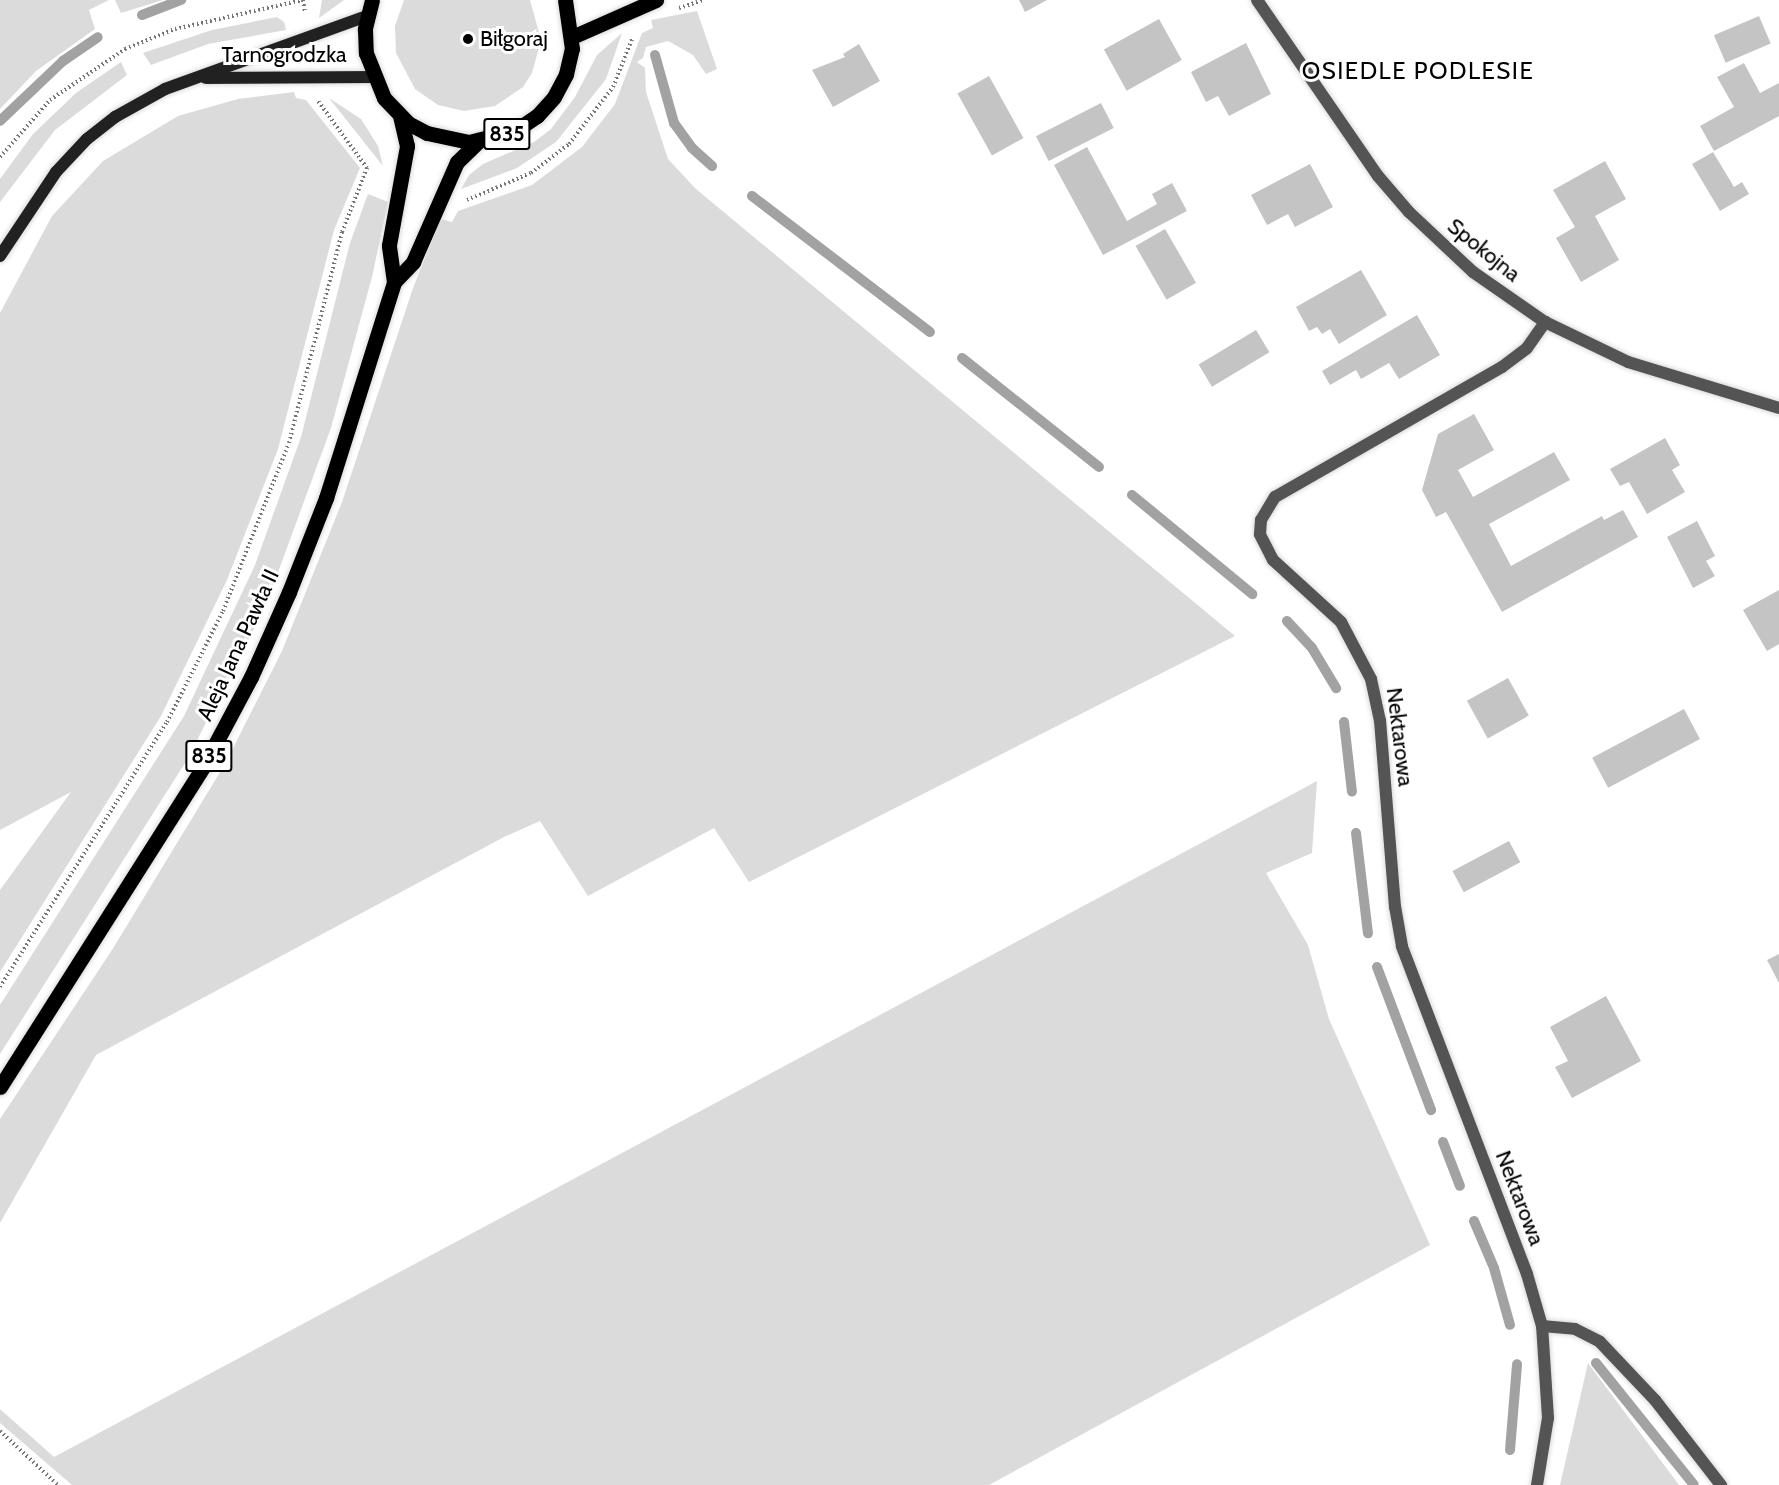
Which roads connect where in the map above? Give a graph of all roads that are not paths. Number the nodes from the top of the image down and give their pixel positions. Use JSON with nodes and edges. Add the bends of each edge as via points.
{"nodes":[{"id":1,"x":372,"y":0,"type":"edge"},
{"id":2,"x":565,"y":0,"type":"edge"},
{"id":3,"x":656,"y":0,"type":"edge"},
{"id":4,"x":1257,"y":0,"type":"edge"},
{"id":5,"x":367,"y":16,"type":"junction"},
{"id":6,"x":572,"y":37,"type":"junction"},
{"id":7,"x":372,"y":77,"type":"junction"},
{"id":8,"x":196,"y":78,"type":"junction"},
{"id":9,"x":400,"y":116,"type":"junction"},
{"id":10,"x":479,"y":141,"type":"junction"},
{"id":11,"x":0,"y":256,"type":"edge"},
{"id":12,"x":394,"y":282,"type":"junction"},
{"id":13,"x":1545,"y":322,"type":"junction"},
{"id":14,"x":1779,"y":408,"type":"edge"},
{"id":15,"x":0,"y":1087,"type":"edge"},
{"id":16,"x":1542,"y":1326,"type":"junction"},
{"id":17,"x":1537,"y":1485,"type":"edge"},
{"id":18,"x":1721,"y":1485,"type":"edge"}],
"edges":[{"from":1,"to":5,"type":"main road","number":"835"},
{"from":2,"to":6,"type":"main road","number":"835"},
{"from":3,"to":6,"type":"main road"},
{"from":4,"to":13,"type":"street","name":"Spokojna","via":[[1393,195],[1473,272]]},
{"from":5,"to":7,"type":"main road","number":"835","via":[[365,47]]},
{"from":5,"to":8,"type":"street","name":"Tarnogrodzka"},
{"from":6,"to":10,"type":"main road","number":"835","via":[[566,74],[546,107],[516,130]]},
{"from":7,"to":8,"type":"street","name":"Tarnogrodzka"},
{"from":7,"to":9,"type":"main road","number":"835"},
{"from":8,"to":11,"type":"street","name":"Tarnogrodzka","via":[[140,102],[87,139],[41,190]]},
{"from":9,"to":10,"type":"main road","number":"835","via":[[437,137]]},
{"from":9,"to":12,"type":"main road","name":"Aleja Jana Pawła II","number":"835","via":[[407,146],[389,245]]},
{"from":10,"to":12,"type":"main road","name":"Aleja Jana Pawła II","number":"835","via":[[457,162],[413,262]]},
{"from":12,"to":15,"type":"main road","name":"Aleja Jana Pawła II","number":"835","via":[[326,498],[251,677],[161,836]]},
{"from":13,"to":14,"type":"street","name":"Spokojna","via":[[1628,362]]},
{"from":13,"to":16,"type":"street","name":"Nektarowa","via":[[1527,348],[1502,367],[1275,497],[1263,514],[1260,534],[1273,560],[1341,622],[1371,679],[1380,721],[1395,907],[1402,946],[1527,1274]]},
{"from":16,"to":17,"type":"street","name":"Nektarowa","via":[[1548,1418]]},
{"from":16,"to":18,"type":"street","via":[[1575,1329],[1600,1342],[1655,1400]]}]}
